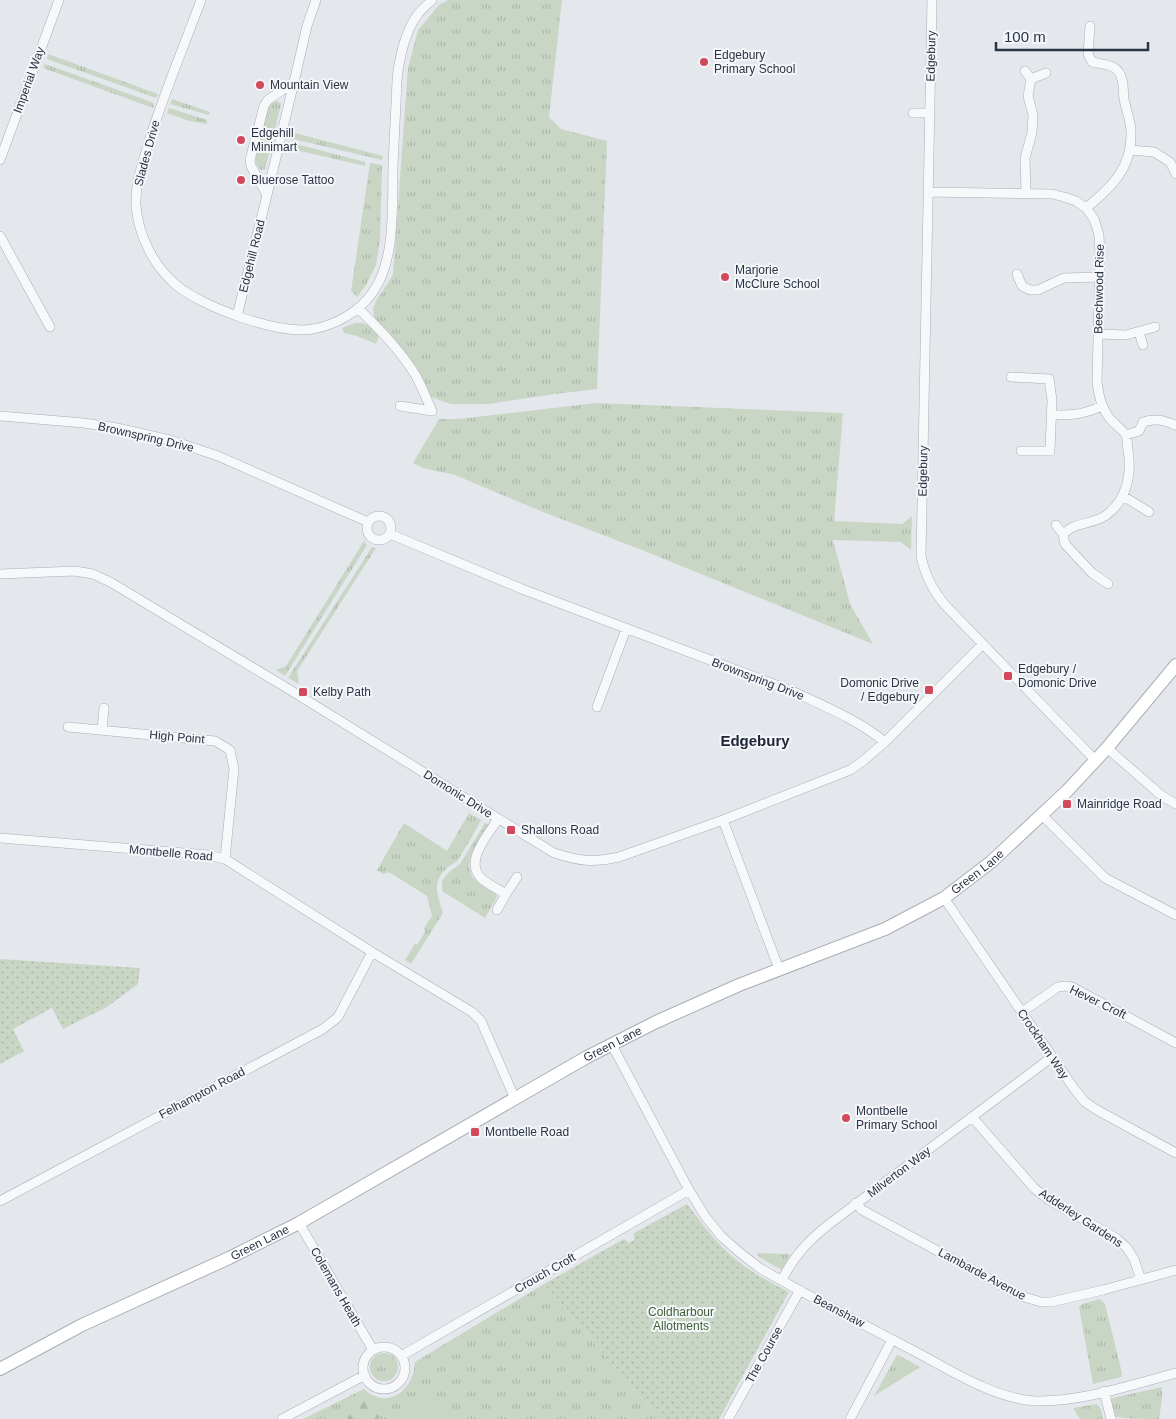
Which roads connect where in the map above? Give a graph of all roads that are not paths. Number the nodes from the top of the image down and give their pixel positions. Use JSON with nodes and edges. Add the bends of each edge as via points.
{"nodes":[{"id":1,"x":59,"y":0,"type":"edge"},
{"id":2,"x":201,"y":0,"type":"edge"},
{"id":3,"x":316,"y":0,"type":"edge"},
{"id":4,"x":432,"y":0,"type":"edge"},
{"id":5,"x":932,"y":0,"type":"edge"},
{"id":6,"x":1090,"y":26,"type":"dead end"},
{"id":7,"x":1025,"y":71,"type":"dead end"},
{"id":8,"x":1046,"y":73,"type":"dead end"},
{"id":9,"x":1031,"y":79,"type":"junction"},
{"id":10,"x":294,"y":82,"type":"junction"},
{"id":11,"x":913,"y":113,"type":"dead end"},
{"id":12,"x":930,"y":113,"type":"junction"},
{"id":13,"x":1130,"y":150,"type":"junction"},
{"id":14,"x":0,"y":160,"type":"edge"},
{"id":15,"x":1176,"y":174,"type":"edge"},
{"id":16,"x":928,"y":192,"type":"junction"},
{"id":17,"x":1026,"y":194,"type":"junction"},
{"id":18,"x":266,"y":195,"type":"junction"},
{"id":19,"x":1086,"y":208,"type":"junction"},
{"id":20,"x":0,"y":236,"type":"edge"},
{"id":21,"x":1018,"y":274,"type":"dead end"},
{"id":22,"x":1099,"y":277,"type":"junction"},
{"id":23,"x":358,"y":308,"type":"junction"},
{"id":24,"x":237,"y":316,"type":"junction"},
{"id":25,"x":50,"y":327,"type":"dead end"},
{"id":26,"x":1155,"y":327,"type":"dead end"},
{"id":27,"x":1139,"y":332,"type":"junction"},
{"id":28,"x":1098,"y":334,"type":"junction"},
{"id":29,"x":1143,"y":345,"type":"dead end"},
{"id":30,"x":1011,"y":377,"type":"dead end"},
{"id":31,"x":400,"y":406,"type":"dead end"},
{"id":32,"x":1102,"y":406,"type":"junction"},
{"id":33,"x":1052,"y":415,"type":"junction"},
{"id":34,"x":0,"y":416,"type":"edge"},
{"id":35,"x":1175,"y":425,"type":"dead end"},
{"id":36,"x":1126,"y":435,"type":"junction"},
{"id":37,"x":1021,"y":451,"type":"dead end"},
{"id":38,"x":1123,"y":496,"type":"junction"},
{"id":39,"x":1149,"y":512,"type":"dead end"},
{"id":40,"x":368,"y":522,"type":"junction"},
{"id":41,"x":1056,"y":525,"type":"dead end"},
{"id":42,"x":390,"y":534,"type":"junction"},
{"id":43,"x":1063,"y":534,"type":"junction"},
{"id":44,"x":0,"y":574,"type":"edge"},
{"id":45,"x":1108,"y":584,"type":"dead end"},
{"id":46,"x":626,"y":628,"type":"junction"},
{"id":47,"x":984,"y":644,"type":"junction"},
{"id":48,"x":1176,"y":665,"type":"edge"},
{"id":49,"x":597,"y":707,"type":"dead end"},
{"id":50,"x":104,"y":708,"type":"dead end"},
{"id":51,"x":68,"y":727,"type":"dead end"},
{"id":52,"x":102,"y":730,"type":"junction"},
{"id":53,"x":885,"y":742,"type":"junction"},
{"id":54,"x":1107,"y":748,"type":"junction"},
{"id":55,"x":1096,"y":761,"type":"junction"},
{"id":56,"x":1176,"y":804,"type":"edge"},
{"id":57,"x":1042,"y":815,"type":"junction"},
{"id":58,"x":498,"y":819,"type":"junction"},
{"id":59,"x":723,"y":820,"type":"junction"},
{"id":60,"x":0,"y":838,"type":"edge"},
{"id":61,"x":225,"y":859,"type":"junction"},
{"id":62,"x":517,"y":876,"type":"dead end"},
{"id":63,"x":506,"y":894,"type":"junction"},
{"id":64,"x":944,"y":898,"type":"junction"},
{"id":65,"x":497,"y":910,"type":"dead end"},
{"id":66,"x":1176,"y":914,"type":"edge"},
{"id":67,"x":372,"y":952,"type":"junction"},
{"id":68,"x":779,"y":969,"type":"junction"},
{"id":69,"x":1022,"y":1012,"type":"junction"},
{"id":70,"x":1176,"y":1043,"type":"edge"},
{"id":71,"x":612,"y":1045,"type":"junction"},
{"id":72,"x":1052,"y":1058,"type":"junction"},
{"id":73,"x":515,"y":1099,"type":"junction"},
{"id":74,"x":972,"y":1117,"type":"junction"},
{"id":75,"x":1176,"y":1153,"type":"edge"},
{"id":76,"x":689,"y":1190,"type":"junction"},
{"id":77,"x":0,"y":1201,"type":"edge"},
{"id":78,"x":856,"y":1203,"type":"junction"},
{"id":79,"x":299,"y":1223,"type":"junction"},
{"id":80,"x":1176,"y":1270,"type":"edge"},
{"id":81,"x":782,"y":1280,"type":"junction"},
{"id":82,"x":1141,"y":1280,"type":"junction"},
{"id":83,"x":800,"y":1290,"type":"junction"},
{"id":84,"x":892,"y":1340,"type":"junction"},
{"id":85,"x":374,"y":1350,"type":"junction"},
{"id":86,"x":402,"y":1356,"type":"junction"},
{"id":87,"x":0,"y":1369,"type":"edge"},
{"id":88,"x":1176,"y":1373,"type":"edge"},
{"id":89,"x":365,"y":1376,"type":"junction"},
{"id":90,"x":1104,"y":1391,"type":"junction"},
{"id":91,"x":282,"y":1419,"type":"edge"},
{"id":92,"x":728,"y":1419,"type":"edge"},
{"id":93,"x":850,"y":1419,"type":"edge"},
{"id":94,"x":1111,"y":1419,"type":"edge"}],
"edges":[{"from":1,"to":14,"type":"street","name":"Imperial Way"},
{"from":2,"to":24,"type":"street","name":"Slades Drive","via":[[159,112],[139,177],[136,205],[147,245],[164,273],[189,294]]},
{"from":3,"to":10,"type":"street","name":"Edgehill Road"},
{"from":4,"to":23,"type":"street","name":"Slades Drive","via":[[418,14],[407,34],[400,59],[392,222],[387,258],[373,292]]},
{"from":5,"to":12,"type":"street","name":"Edgebury"},
{"from":6,"to":13,"type":"street","via":[[1088,54],[1092,62],[1114,66],[1122,80],[1131,132]]},
{"from":7,"to":9,"type":"street"},
{"from":8,"to":9,"type":"street"},
{"from":9,"to":17,"type":"street","via":[[1028,96],[1033,115],[1026,158]]},
{"from":10,"to":18,"type":"street","name":"Edgehill Road"},
{"from":10,"to":18,"type":"street","via":[[264,106],[250,160]]},
{"from":11,"to":12,"type":"street"},
{"from":12,"to":16,"type":"street","name":"Edgebury"},
{"from":13,"to":15,"type":"street","via":[[1154,152],[1170,162]]},
{"from":13,"to":19,"type":"street","via":[[1118,179]]},
{"from":16,"to":17,"type":"street"},
{"from":16,"to":47,"type":"street","name":"Edgebury","via":[[921,556],[926,576],[936,595]]},
{"from":17,"to":19,"type":"street","via":[[1052,194],[1076,201]]},
{"from":18,"to":24,"type":"street","name":"Edgehill Road"},
{"from":19,"to":22,"type":"street","name":"Beechwood Rise","via":[[1099,235]]},
{"from":20,"to":25,"type":"street"},
{"from":21,"to":22,"type":"street","via":[[1022,286],[1030,290],[1038,290],[1064,278]]},
{"from":22,"to":28,"type":"street","name":"Beechwood Rise"},
{"from":23,"to":24,"type":"street","name":"Slades Drive","via":[[345,318],[311,330],[278,327]]},
{"from":23,"to":31,"type":"street","via":[[405,360],[432,411]]},
{"from":26,"to":27,"type":"street"},
{"from":27,"to":28,"type":"street"},
{"from":27,"to":29,"type":"street"},
{"from":28,"to":32,"type":"street","name":"Beechwood Rise","via":[[1097,382]]},
{"from":30,"to":33,"type":"street","via":[[1049,379]]},
{"from":32,"to":33,"type":"street","via":[[1078,415]]},
{"from":32,"to":36,"type":"street","name":"Beechwood Rise"},
{"from":33,"to":37,"type":"street","via":[[1050,451]]},
{"from":34,"to":40,"type":"street","name":"Brownspring Drive","via":[[84,423],[170,440],[218,456]]},
{"from":35,"to":36,"type":"street","via":[[1151,419],[1143,422],[1139,431]]},
{"from":36,"to":38,"type":"street","via":[[1130,460]]},
{"from":38,"to":39,"type":"street"},
{"from":38,"to":43,"type":"street","via":[[1105,516]]},
{"from":40,"to":42,"type":"street","name":"Brownspring Drive","via":[[376,516],[383,516],[391,526]]},
{"from":40,"to":42,"type":"street","name":"Brownspring Drive","via":[[368,534],[374,540],[382,540]]},
{"from":41,"to":43,"type":"street"},
{"from":42,"to":46,"type":"street","name":"Brownspring Drive"},
{"from":43,"to":45,"type":"street","via":[[1065,544],[1092,573]]},
{"from":44,"to":58,"type":"street","name":"Domonic Drive","via":[[75,571],[94,574],[282,685]]},
{"from":46,"to":49,"type":"street"},
{"from":46,"to":53,"type":"street","name":"Brownspring Drive","via":[[792,691],[857,723]]},
{"from":47,"to":53,"type":"street","name":"Domonic Drive"},
{"from":47,"to":55,"type":"street","name":"Edgebury"},
{"from":48,"to":54,"type":"main road","name":"Green Lane"},
{"from":50,"to":52,"type":"street"},
{"from":51,"to":52,"type":"street","name":"High Point"},
{"from":52,"to":61,"type":"street","name":"High Point","via":[[215,741],[230,750],[234,769]]},
{"from":53,"to":59,"type":"street","name":"Domonic Drive","via":[[850,770]]},
{"from":54,"to":55,"type":"main road","name":"Green Lane"},
{"from":54,"to":56,"type":"street","via":[[1162,796]]},
{"from":55,"to":57,"type":"main road","name":"Green Lane"},
{"from":57,"to":64,"type":"main road","name":"Green Lane","via":[[991,862]]},
{"from":57,"to":66,"type":"street","via":[[1105,878]]},
{"from":58,"to":59,"type":"street","name":"Domonic Drive","via":[[554,853],[587,861],[619,857]]},
{"from":58,"to":63,"type":"street","via":[[475,855],[475,865],[482,878]]},
{"from":59,"to":68,"type":"street"},
{"from":60,"to":61,"type":"street","name":"Montbelle Road"},
{"from":61,"to":67,"type":"street","name":"Montbelle Road"},
{"from":62,"to":63,"type":"street"},
{"from":63,"to":65,"type":"street"},
{"from":64,"to":68,"type":"main road","name":"Green Lane","via":[[885,930]]},
{"from":64,"to":69,"type":"street","name":"Crockham Way"},
{"from":67,"to":73,"type":"street","name":"Montbelle Road","via":[[472,1012],[481,1021]]},
{"from":67,"to":77,"type":"street","name":"Felhampton Road","via":[[338,1017],[323,1029]]},
{"from":68,"to":71,"type":"main road","name":"Green Lane","via":[[698,1003]]},
{"from":69,"to":70,"type":"street","name":"Hever Croft","via":[[1058,987],[1072,987]]},
{"from":69,"to":72,"type":"street","name":"Crockham Way"},
{"from":71,"to":73,"type":"main road","name":"Green Lane"},
{"from":71,"to":76,"type":"street","name":"Beanshaw"},
{"from":72,"to":74,"type":"street","name":"Milverton Way"},
{"from":72,"to":75,"type":"street","name":"Crockham Way","via":[[1085,1102]]},
{"from":73,"to":79,"type":"main road","name":"Green Lane"},
{"from":74,"to":78,"type":"street","name":"Milverton Way"},
{"from":74,"to":82,"type":"street","name":"Adderley Gardens","via":[[1034,1188],[1127,1248]]},
{"from":76,"to":81,"type":"street","name":"Beanshaw","via":[[721,1236],[761,1269]]},
{"from":76,"to":86,"type":"street","name":"Crouch Croft"},
{"from":78,"to":81,"type":"street","name":"Milverton Way","via":[[806,1245]]},
{"from":78,"to":82,"type":"street","name":"Lambarde Avenue","via":[[862,1210],[1032,1300],[1059,1300]]},
{"from":79,"to":85,"type":"street","name":"Colemans Heath"},
{"from":79,"to":87,"type":"main road","name":"Green Lane","via":[[82,1325]]},
{"from":80,"to":82,"type":"street","name":"Lambarde Avenue"},
{"from":81,"to":83,"type":"street","name":"Beanshaw"},
{"from":83,"to":84,"type":"street","name":"Beanshaw"},
{"from":83,"to":92,"type":"street","name":"The Course"},
{"from":84,"to":90,"type":"street","name":"Beanshaw","via":[[963,1377],[1014,1398],[1054,1400]]},
{"from":84,"to":93,"type":"street"},
{"from":85,"to":86,"type":"street","via":[[390,1347]]},
{"from":85,"to":89,"type":"street","via":[[365,1361]]},
{"from":86,"to":89,"type":"street","via":[[405,1370],[393,1386],[379,1388]]},
{"from":88,"to":90,"type":"street","name":"Beanshaw"},
{"from":89,"to":91,"type":"street"},
{"from":90,"to":94,"type":"street"}]}
